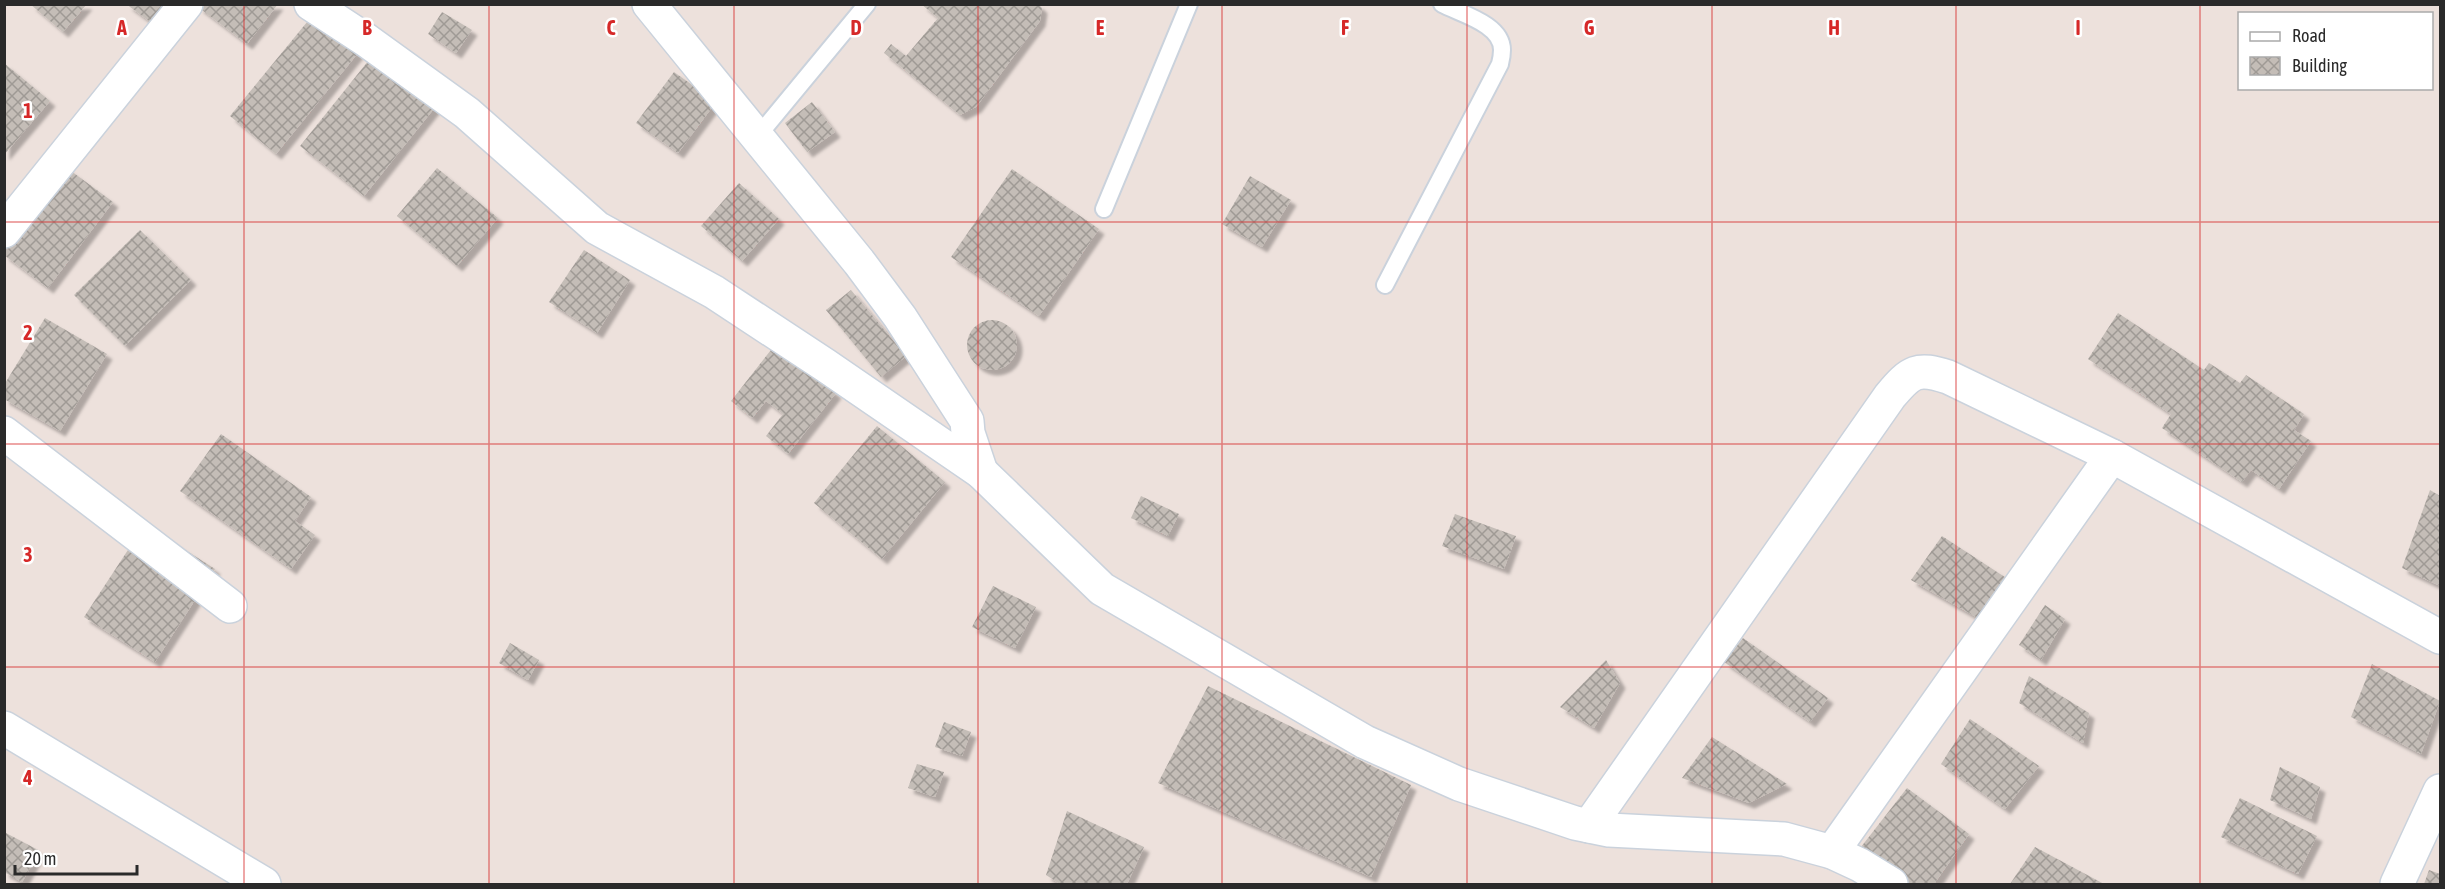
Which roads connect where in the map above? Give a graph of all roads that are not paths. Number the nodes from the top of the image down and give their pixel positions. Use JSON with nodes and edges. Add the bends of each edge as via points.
{"nodes":[{"id":1,"x":186,"y":4,"type":"edge"},
{"id":2,"x":310,"y":4,"type":"edge"},
{"id":3,"x":650,"y":4,"type":"edge"},
{"id":4,"x":867,"y":4,"type":"edge"},
{"id":5,"x":1189,"y":4,"type":"edge"},
{"id":6,"x":1442,"y":4,"type":"edge"},
{"id":7,"x":757,"y":137,"type":"junction"},
{"id":8,"x":1104,"y":209,"type":"dead end"},
{"id":9,"x":4,"y":231,"type":"edge"},
{"id":10,"x":1385,"y":285,"type":"dead end"},
{"id":11,"x":4,"y":433,"type":"edge"},
{"id":12,"x":2112,"y":456,"type":"junction"},
{"id":13,"x":981,"y":472,"type":"junction"},
{"id":14,"x":230,"y":606,"type":"dead end"},
{"id":15,"x":2440,"y":637,"type":"edge"},
{"id":16,"x":4,"y":728,"type":"edge"},
{"id":17,"x":2440,"y":791,"type":"edge"},
{"id":18,"x":1589,"y":826,"type":"junction"},
{"id":19,"x":1832,"y":852,"type":"junction"},
{"id":20,"x":261,"y":884,"type":"edge"},
{"id":21,"x":1891,"y":885,"type":"edge"},
{"id":22,"x":2397,"y":885,"type":"edge"}],
"edges":[{"from":1,"to":9,"type":"street"},
{"from":2,"to":13,"type":"street","via":[[467,113],[597,228],[714,292]]},
{"from":3,"to":7,"type":"street"},
{"from":4,"to":7,"type":"lane"},
{"from":5,"to":8,"type":"lane"},
{"from":6,"to":10,"type":"lane","via":[[1497,35],[1502,48],[1500,64]]},
{"from":7,"to":13,"type":"street","via":[[900,317],[967,421]]},
{"from":11,"to":14,"type":"street"},
{"from":12,"to":15,"type":"street"},
{"from":12,"to":18,"type":"street","via":[[1948,377],[1917,371],[1905,378]]},
{"from":12,"to":19,"type":"street"},
{"from":13,"to":18,"type":"street","via":[[1102,589],[1365,742],[1459,784]]},
{"from":16,"to":20,"type":"street"},
{"from":17,"to":22,"type":"street"},
{"from":18,"to":19,"type":"street","via":[[1784,839]]},
{"from":19,"to":21,"type":"street"}]}
